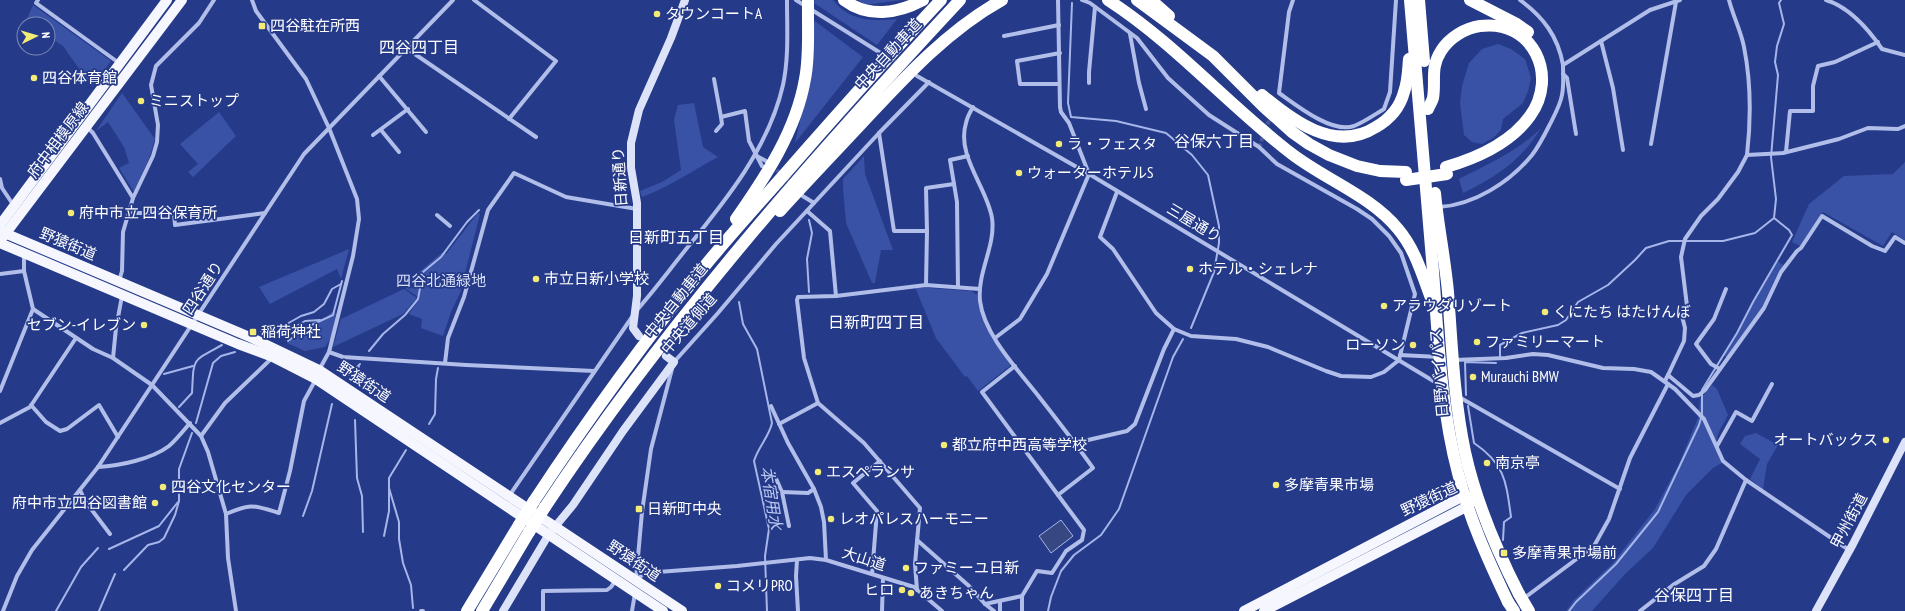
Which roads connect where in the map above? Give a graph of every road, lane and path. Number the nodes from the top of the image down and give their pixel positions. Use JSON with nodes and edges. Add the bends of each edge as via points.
{"nodes":[{"id":1,"x":38,"y":0,"type":"edge"},
{"id":2,"x":167,"y":0,"type":"edge"},
{"id":3,"x":182,"y":0,"type":"edge"},
{"id":4,"x":214,"y":0,"type":"edge"},
{"id":5,"x":252,"y":0,"type":"edge"},
{"id":6,"x":452,"y":0,"type":"edge"},
{"id":7,"x":474,"y":0,"type":"edge"},
{"id":8,"x":685,"y":0,"type":"edge"},
{"id":9,"x":787,"y":0,"type":"edge"},
{"id":10,"x":796,"y":0,"type":"edge"},
{"id":11,"x":808,"y":0,"type":"edge"},
{"id":12,"x":844,"y":0,"type":"edge"},
{"id":13,"x":923,"y":0,"type":"edge"},
{"id":14,"x":941,"y":0,"type":"edge"},
{"id":15,"x":960,"y":0,"type":"edge"},
{"id":16,"x":1002,"y":0,"type":"edge"},
{"id":17,"x":1058,"y":0,"type":"edge"},
{"id":18,"x":1082,"y":0,"type":"edge"},
{"id":19,"x":1108,"y":0,"type":"edge"},
{"id":20,"x":1124,"y":0,"type":"edge"},
{"id":21,"x":1137,"y":0,"type":"edge"},
{"id":22,"x":1151,"y":0,"type":"edge"},
{"id":23,"x":1293,"y":0,"type":"edge"},
{"id":24,"x":1396,"y":0,"type":"edge"},
{"id":25,"x":1410,"y":0,"type":"edge"},
{"id":26,"x":1419,"y":0,"type":"edge"},
{"id":27,"x":1470,"y":0,"type":"edge"},
{"id":28,"x":1520,"y":0,"type":"edge"},
{"id":29,"x":1729,"y":0,"type":"edge"},
{"id":30,"x":1826,"y":0,"type":"edge"},
{"id":31,"x":1678,"y":1,"type":"edge"},
{"id":32,"x":1095,"y":7,"type":"junction"},
{"id":33,"x":1059,"y":25,"type":"junction"},
{"id":34,"x":1130,"y":33,"type":"junction"},
{"id":35,"x":1004,"y":36,"type":"dead end"},
{"id":36,"x":145,"y":41,"type":"junction"},
{"id":37,"x":1601,"y":41,"type":"junction"},
{"id":38,"x":1878,"y":42,"type":"junction"},
{"id":39,"x":1166,"y":43,"type":"junction"},
{"id":40,"x":1197,"y":43,"type":"junction"},
{"id":41,"x":1414,"y":45,"type":"junction"},
{"id":42,"x":406,"y":48,"type":"junction"},
{"id":43,"x":879,"y":52,"type":"tunnel mouth"},
{"id":44,"x":1060,"y":53,"type":"junction"},
{"id":45,"x":1905,"y":54,"type":"edge"},
{"id":46,"x":120,"y":63,"type":"junction"},
{"id":47,"x":1563,"y":65,"type":"junction"},
{"id":48,"x":1563,"y":74,"type":"junction"},
{"id":49,"x":379,"y":76,"type":"junction"},
{"id":50,"x":917,"y":76,"type":"dead end"},
{"id":51,"x":714,"y":80,"type":"dead end"},
{"id":52,"x":1238,"y":80,"type":"junction"},
{"id":53,"x":929,"y":82,"type":"junction"},
{"id":54,"x":1089,"y":83,"type":"dead end"},
{"id":55,"x":1059,"y":84,"type":"junction"},
{"id":56,"x":973,"y":107,"type":"junction"},
{"id":57,"x":408,"y":109,"type":"junction"},
{"id":58,"x":1146,"y":109,"type":"dead end"},
{"id":59,"x":1428,"y":109,"type":"junction"},
{"id":60,"x":721,"y":117,"type":"junction"},
{"id":61,"x":509,"y":119,"type":"junction"},
{"id":62,"x":1256,"y":123,"type":"junction"},
{"id":63,"x":1905,"y":126,"type":"edge"},
{"id":64,"x":87,"y":127,"type":"junction"},
{"id":65,"x":329,"y":128,"type":"junction"},
{"id":66,"x":380,"y":130,"type":"junction"},
{"id":67,"x":716,"y":131,"type":"dead end"},
{"id":68,"x":426,"y":132,"type":"dead end"},
{"id":69,"x":879,"y":133,"type":"junction"},
{"id":70,"x":1576,"y":134,"type":"dead end"},
{"id":71,"x":373,"y":135,"type":"dead end"},
{"id":72,"x":536,"y":138,"type":"dead end"},
{"id":73,"x":1651,"y":144,"type":"dead end"},
{"id":74,"x":1623,"y":150,"type":"dead end"},
{"id":75,"x":399,"y":152,"type":"dead end"},
{"id":76,"x":1786,"y":152,"type":"junction"},
{"id":77,"x":755,"y":155,"type":"junction"},
{"id":78,"x":1747,"y":155,"type":"junction"},
{"id":79,"x":968,"y":156,"type":"junction"},
{"id":80,"x":766,"y":161,"type":"dead end"},
{"id":81,"x":762,"y":166,"type":"dead end"},
{"id":82,"x":1446,"y":171,"type":"junction"},
{"id":83,"x":1088,"y":174,"type":"junction"},
{"id":84,"x":1406,"y":176,"type":"junction"},
{"id":85,"x":0,"y":179,"type":"edge"},
{"id":86,"x":954,"y":184,"type":"junction"},
{"id":87,"x":1,"y":188,"type":"edge"},
{"id":88,"x":1118,"y":192,"type":"junction"},
{"id":89,"x":802,"y":194,"type":"dead end"},
{"id":90,"x":133,"y":198,"type":"junction"},
{"id":91,"x":814,"y":203,"type":"junction"},
{"id":92,"x":14,"y":206,"type":"junction"},
{"id":93,"x":1437,"y":207,"type":"junction"},
{"id":94,"x":637,"y":209,"type":"junction"},
{"id":95,"x":807,"y":211,"type":"junction"},
{"id":96,"x":129,"y":213,"type":"junction"},
{"id":97,"x":265,"y":213,"type":"junction"},
{"id":98,"x":437,"y":215,"type":"dead end"},
{"id":99,"x":0,"y":225,"type":"edge"},
{"id":100,"x":450,"y":226,"type":"dead end"},
{"id":101,"x":927,"y":231,"type":"junction"},
{"id":102,"x":2,"y":235,"type":"edge"},
{"id":103,"x":0,"y":243,"type":"edge"},
{"id":104,"x":1905,"y":243,"type":"edge"},
{"id":105,"x":24,"y":253,"type":"junction"},
{"id":106,"x":24,"y":271,"type":"junction"},
{"id":107,"x":0,"y":274,"type":"edge"},
{"id":108,"x":119,"y":281,"type":"junction"},
{"id":109,"x":926,"y":285,"type":"junction"},
{"id":110,"x":958,"y":287,"type":"junction"},
{"id":111,"x":1726,"y":288,"type":"dead end"},
{"id":112,"x":980,"y":289,"type":"junction"},
{"id":113,"x":123,"y":294,"type":"junction"},
{"id":114,"x":836,"y":296,"type":"junction"},
{"id":115,"x":33,"y":309,"type":"junction"},
{"id":116,"x":636,"y":311,"type":"junction"},
{"id":117,"x":199,"y":315,"type":"junction"},
{"id":118,"x":1437,"y":315,"type":"junction"},
{"id":119,"x":665,"y":317,"type":"junction"},
{"id":120,"x":193,"y":324,"type":"junction"},
{"id":121,"x":1174,"y":329,"type":"junction"},
{"id":122,"x":674,"y":330,"type":"junction"},
{"id":123,"x":639,"y":336,"type":"dead end"},
{"id":124,"x":76,"y":338,"type":"junction"},
{"id":125,"x":995,"y":338,"type":"junction"},
{"id":126,"x":329,"y":352,"type":"junction"},
{"id":127,"x":1400,"y":355,"type":"junction"},
{"id":128,"x":666,"y":356,"type":"dead end"},
{"id":129,"x":273,"y":357,"type":"junction"},
{"id":130,"x":1441,"y":357,"type":"junction"},
{"id":131,"x":113,"y":358,"type":"junction"},
{"id":132,"x":1399,"y":360,"type":"junction"},
{"id":133,"x":1453,"y":360,"type":"junction"},
{"id":134,"x":674,"y":362,"type":"junction"},
{"id":135,"x":445,"y":363,"type":"junction"},
{"id":136,"x":1015,"y":366,"type":"junction"},
{"id":137,"x":1719,"y":369,"type":"junction"},
{"id":138,"x":594,"y":371,"type":"junction"},
{"id":139,"x":317,"y":375,"type":"junction"},
{"id":140,"x":1668,"y":375,"type":"junction"},
{"id":141,"x":1666,"y":382,"type":"junction"},
{"id":142,"x":1772,"y":384,"type":"dead end"},
{"id":143,"x":152,"y":385,"type":"junction"},
{"id":144,"x":1444,"y":387,"type":"junction"},
{"id":145,"x":0,"y":390,"type":"edge"},
{"id":146,"x":1456,"y":395,"type":"junction"},
{"id":147,"x":818,"y":403,"type":"junction"},
{"id":148,"x":31,"y":405,"type":"junction"},
{"id":149,"x":772,"y":406,"type":"dead end"},
{"id":150,"x":0,"y":423,"type":"edge"},
{"id":151,"x":190,"y":423,"type":"junction"},
{"id":152,"x":779,"y":424,"type":"junction"},
{"id":153,"x":200,"y":436,"type":"junction"},
{"id":154,"x":118,"y":437,"type":"junction"},
{"id":155,"x":1075,"y":442,"type":"junction"},
{"id":156,"x":1905,"y":442,"type":"edge"},
{"id":157,"x":1717,"y":446,"type":"junction"},
{"id":158,"x":880,"y":461,"type":"junction"},
{"id":159,"x":98,"y":467,"type":"junction"},
{"id":160,"x":774,"y":474,"type":"dead end"},
{"id":161,"x":1746,"y":480,"type":"junction"},
{"id":162,"x":814,"y":489,"type":"junction"},
{"id":163,"x":1620,"y":489,"type":"junction"},
{"id":164,"x":80,"y":490,"type":"junction"},
{"id":165,"x":782,"y":492,"type":"junction"},
{"id":166,"x":1058,"y":495,"type":"junction"},
{"id":167,"x":508,"y":496,"type":"junction"},
{"id":168,"x":1477,"y":497,"type":"junction"},
{"id":169,"x":1466,"y":501,"type":"junction"},
{"id":170,"x":226,"y":514,"type":"junction"},
{"id":171,"x":789,"y":526,"type":"dead end"},
{"id":172,"x":552,"y":531,"type":"junction"},
{"id":173,"x":110,"y":534,"type":"dead end"},
{"id":174,"x":917,"y":540,"type":"junction"},
{"id":175,"x":1850,"y":551,"type":"junction"},
{"id":176,"x":797,"y":560,"type":"junction"},
{"id":177,"x":826,"y":560,"type":"junction"},
{"id":178,"x":872,"y":574,"type":"junction"},
{"id":179,"x":883,"y":578,"type":"junction"},
{"id":180,"x":616,"y":580,"type":"junction"},
{"id":181,"x":636,"y":580,"type":"junction"},
{"id":182,"x":917,"y":590,"type":"junction"},
{"id":183,"x":635,"y":592,"type":"junction"},
{"id":184,"x":1022,"y":596,"type":"junction"},
{"id":185,"x":1000,"y":601,"type":"junction"},
{"id":186,"x":985,"y":604,"type":"junction"},
{"id":187,"x":1510,"y":608,"type":"edge"},
{"id":188,"x":3,"y":611,"type":"edge"},
{"id":189,"x":236,"y":611,"type":"edge"},
{"id":190,"x":467,"y":611,"type":"edge"},
{"id":191,"x":482,"y":611,"type":"edge"},
{"id":192,"x":503,"y":611,"type":"edge"},
{"id":193,"x":544,"y":611,"type":"edge"},
{"id":194,"x":632,"y":611,"type":"edge"},
{"id":195,"x":662,"y":611,"type":"edge"},
{"id":196,"x":682,"y":611,"type":"edge"},
{"id":197,"x":798,"y":611,"type":"edge"},
{"id":198,"x":882,"y":611,"type":"edge"},
{"id":199,"x":942,"y":611,"type":"edge"},
{"id":200,"x":994,"y":611,"type":"edge"},
{"id":201,"x":1000,"y":611,"type":"edge"},
{"id":202,"x":1022,"y":611,"type":"edge"},
{"id":203,"x":1244,"y":611,"type":"edge"},
{"id":204,"x":1264,"y":611,"type":"edge"},
{"id":205,"x":1529,"y":611,"type":"edge"},
{"id":206,"x":1640,"y":611,"type":"edge"},
{"id":207,"x":1817,"y":611,"type":"edge"}],
"edges":[{"from":1,"to":46,"type":"street","via":[[36,2]]},
{"from":2,"to":36,"type":"main road","name":"府中相模原線"},
{"from":3,"to":36,"type":"main road","name":"府中相模原線"},
{"from":4,"to":90,"type":"street","via":[[199,23],[156,66],[152,84],[158,125],[157,142]]},
{"from":5,"to":65,"type":"street","via":[[256,11],[306,79]]},
{"from":6,"to":42,"type":"street","name":"四谷通り"},
{"from":7,"to":61,"type":"street","via":[[556,61]]},
{"from":8,"to":94,"type":"street","name":"日新通り","via":[[634,126],[631,159]]},
{"from":9,"to":77,"type":"street","via":[[787,56],[783,85],[775,112]]},
{"from":10,"to":43,"type":"street"},
{"from":11,"to":119,"type":"highway","bridge":true,"via":[[805,80],[797,111],[783,144],[763,180]]},
{"from":12,"to":13,"type":"highway","via":[[860,9],[876,13],[899,10]]},
{"from":14,"to":119,"type":"highway","name":"中央自動車道","via":[[751,211]]},
{"from":15,"to":122,"type":"highway","name":"中央自動車道","via":[[857,110],[788,189]]},
{"from":16,"to":122,"type":"highway","via":[[958,29],[886,97],[764,228]]},
{"from":17,"to":33,"type":"street"},
{"from":18,"to":32,"type":"street"},
{"from":19,"to":39,"type":"highway"},
{"from":20,"to":39,"type":"highway","via":[[1149,22]]},
{"from":21,"to":40,"type":"highway","via":[[1189,40]]},
{"from":22,"to":40,"type":"highway","via":[[1192,34]]},
{"from":23,"to":24,"type":"street","via":[[1289,12],[1279,93],[1315,118],[1334,126],[1353,127],[1384,109],[1390,92]]},
{"from":25,"to":41,"type":"highway","name":"日野バイパス"},
{"from":26,"to":59,"type":"highway","name":"日野バイパス"},
{"from":27,"to":82,"type":"highway","via":[[1515,23],[1533,37],[1548,63],[1549,92],[1537,119],[1514,142],[1481,162]]},
{"from":28,"to":47,"type":"street","via":[[1550,29],[1561,51]]},
{"from":29,"to":78,"type":"street","via":[[1744,46],[1749,101]]},
{"from":30,"to":38,"type":"street","via":[[1837,3],[1870,31]]},
{"from":31,"to":37,"type":"street","via":[[1650,10]]},
{"from":31,"to":73,"type":"street"},
{"from":32,"to":34,"type":"street"},
{"from":32,"to":54,"type":"street"},
{"from":33,"to":35,"type":"street"},
{"from":33,"to":44,"type":"street"},
{"from":34,"to":58,"type":"street"},
{"from":34,"to":127,"type":"street","via":[[1137,38],[1168,78],[1209,116],[1259,146],[1277,164],[1357,209],[1390,236],[1401,253],[1415,294]]},
{"from":36,"to":46,"type":"main road","name":"府中相模原線"},
{"from":36,"to":64,"type":"main road","name":"府中相模原線"},
{"from":37,"to":47,"type":"street"},
{"from":37,"to":74,"type":"street","via":[[1613,88]]},
{"from":38,"to":45,"type":"street","via":[[1882,50]]},
{"from":38,"to":76,"type":"street","via":[[1835,62],[1818,66],[1813,86],[1813,112],[1790,111]]},
{"from":39,"to":62,"type":"highway"},
{"from":40,"to":52,"type":"highway"},
{"from":41,"to":52,"type":"highway","via":[[1405,91],[1396,109],[1377,127],[1354,136],[1330,136],[1306,127],[1283,112],[1247,81]]},
{"from":41,"to":118,"type":"highway","name":"日野バイパス"},
{"from":42,"to":49,"type":"street","name":"四谷通り"},
{"from":42,"to":61,"type":"street"},
{"from":44,"to":55,"type":"street"},
{"from":44,"to":55,"type":"street","via":[[1017,61],[1020,84]]},
{"from":46,"to":92,"type":"main road","name":"府中相模原線"},
{"from":47,"to":48,"type":"street"},
{"from":48,"to":70,"type":"street","via":[[1567,78]]},
{"from":48,"to":93,"type":"street","via":[[1562,95],[1554,116],[1541,142],[1520,169],[1476,198]]},
{"from":49,"to":57,"type":"street"},
{"from":49,"to":65,"type":"street","name":"四谷通り"},
{"from":50,"to":53,"type":"street","name":"三屋通り"},
{"from":51,"to":60,"type":"street"},
{"from":52,"to":84,"type":"highway","via":[[1242,87],[1285,126],[1319,150],[1357,166]]},
{"from":53,"to":56,"type":"street","name":"三屋通り"},
{"from":53,"to":69,"type":"street","name":"中央道側道"},
{"from":55,"to":83,"type":"street","via":[[1061,112],[1069,123]]},
{"from":56,"to":79,"type":"street","via":[[964,133]]},
{"from":56,"to":83,"type":"street","name":"三屋通り"},
{"from":57,"to":66,"type":"street"},
{"from":57,"to":68,"type":"street"},
{"from":59,"to":82,"type":"highway","via":[[1433,98],[1434,69],[1440,51],[1452,38],[1468,29],[1491,25],[1510,30],[1528,42],[1536,53],[1541,65],[1542,85],[1539,101],[1529,118],[1490,150]]},
{"from":59,"to":93,"type":"highway","name":"日野バイパス"},
{"from":60,"to":67,"type":"street","via":[[722,124]]},
{"from":60,"to":77,"type":"street","via":[[746,111],[749,141]]},
{"from":61,"to":72,"type":"street"},
{"from":62,"to":84,"type":"highway","via":[[1342,169],[1379,178]]},
{"from":62,"to":118,"type":"highway","via":[[1296,157],[1374,207],[1398,229],[1416,259]]},
{"from":63,"to":76,"type":"street","via":[[1898,129],[1868,128]]},
{"from":64,"to":90,"type":"street"},
{"from":64,"to":102,"type":"main road","name":"府中相模原線"},
{"from":65,"to":97,"type":"street","name":"四谷通り","via":[[304,154]]},
{"from":65,"to":126,"type":"street","via":[[357,199],[359,219]]},
{"from":66,"to":71,"type":"street"},
{"from":66,"to":75,"type":"street"},
{"from":69,"to":91,"type":"street","name":"中央道側道"},
{"from":69,"to":101,"type":"street","via":[[894,231]]},
{"from":76,"to":78,"type":"street"},
{"from":77,"to":80,"type":"street"},
{"from":77,"to":81,"type":"street"},
{"from":77,"to":116,"type":"street","via":[[714,214]]},
{"from":78,"to":140,"type":"street","via":[[1738,172],[1685,239],[1681,257],[1688,306],[1682,316],[1685,328],[1684,341]]},
{"from":79,"to":86,"type":"street","via":[[950,160]]},
{"from":79,"to":112,"type":"street","via":[[992,218],[992,238]]},
{"from":82,"to":84,"type":"highway","bridge":true},
{"from":83,"to":88,"type":"street","name":"三屋通り"},
{"from":83,"to":125,"type":"street","via":[[1047,274],[1020,319]]},
{"from":85,"to":87,"type":"street"},
{"from":86,"to":101,"type":"street","via":[[926,188]]},
{"from":86,"to":110,"type":"street","via":[[957,202]]},
{"from":87,"to":92,"type":"street"},
{"from":88,"to":121,"type":"street","via":[[1100,237],[1113,249],[1156,313]]},
{"from":88,"to":132,"type":"street","name":"三屋通り"},
{"from":89,"to":91,"type":"street"},
{"from":90,"to":96,"type":"street"},
{"from":91,"to":95,"type":"street","name":"中央道側道"},
{"from":92,"to":99,"type":"main road","name":"府中相模原線"},
{"from":93,"to":133,"type":"highway","name":"日野バイパス"},
{"from":94,"to":116,"type":"street","name":"日新通り"},
{"from":94,"to":135,"type":"street","via":[[566,197],[514,173],[488,210],[464,297],[448,338]]},
{"from":95,"to":114,"type":"street","via":[[830,231]]},
{"from":95,"to":134,"type":"street","name":"中央道側道"},
{"from":96,"to":97,"type":"street","via":[[174,213],[175,225]]},
{"from":96,"to":108,"type":"street","via":[[123,232],[122,271]]},
{"from":97,"to":117,"type":"street","name":"四谷通り"},
{"from":98,"to":100,"type":"street"},
{"from":101,"to":109,"type":"street"},
{"from":102,"to":108,"type":"main road","name":"野猿街道"},
{"from":103,"to":105,"type":"main road","name":"野猿街道"},
{"from":104,"to":137,"type":"street","via":[[1895,237],[1886,252],[1822,216],[1802,248],[1781,272],[1764,308]]},
{"from":105,"to":106,"type":"street"},
{"from":105,"to":113,"type":"main road","name":"野猿街道"},
{"from":106,"to":107,"type":"street"},
{"from":106,"to":115,"type":"street"},
{"from":108,"to":117,"type":"main road","name":"野猿街道"},
{"from":109,"to":110,"type":"street"},
{"from":109,"to":114,"type":"street"},
{"from":110,"to":112,"type":"street"},
{"from":111,"to":137,"type":"street","via":[[1714,319],[1696,344]]},
{"from":112,"to":125,"type":"street","via":[[982,314]]},
{"from":113,"to":120,"type":"main road","name":"野猿街道"},
{"from":113,"to":131,"type":"street"},
{"from":114,"to":147,"type":"street","via":[[798,297],[797,300],[804,358]]},
{"from":115,"to":124,"type":"street"},
{"from":115,"to":145,"type":"street"},
{"from":116,"to":123,"type":"street","name":"日新通り","via":[[633,328]]},
{"from":116,"to":138,"type":"street"},
{"from":117,"to":120,"type":"street","name":"四谷通り"},
{"from":117,"to":139,"type":"main road","name":"野猿街道","via":[[282,351]]},
{"from":118,"to":130,"type":"highway","name":"日野バイパス"},
{"from":119,"to":190,"type":"highway","name":"中央自動車道","bridge":true,"via":[[534,501]]},
{"from":120,"to":129,"type":"main road","name":"野猿街道"},
{"from":120,"to":143,"type":"street","name":"四谷通り"},
{"from":121,"to":132,"type":"street","via":[[1191,336],[1236,339],[1268,347],[1341,376],[1371,377]]},
{"from":121,"to":155,"type":"street","via":[[1135,424],[1127,431]]},
{"from":122,"to":191,"type":"highway","name":"中央自動車道","bridge":true,"via":[[584,450],[545,507]]},
{"from":124,"to":131,"type":"street"},
{"from":124,"to":148,"type":"street"},
{"from":125,"to":136,"type":"street"},
{"from":126,"to":135,"type":"street","via":[[343,357]]},
{"from":126,"to":139,"type":"street"},
{"from":127,"to":130,"type":"street"},
{"from":127,"to":132,"type":"street"},
{"from":128,"to":134,"type":"street"},
{"from":129,"to":139,"type":"main road","name":"野猿街道"},
{"from":129,"to":153,"type":"street","via":[[225,403]]},
{"from":130,"to":144,"type":"highway","name":"日野バイパス"},
{"from":131,"to":143,"type":"street"},
{"from":132,"to":144,"type":"street","name":"三屋通り"},
{"from":133,"to":141,"type":"street","via":[[1548,355],[1603,368],[1651,372]]},
{"from":133,"to":146,"type":"highway","name":"日野バイパス"},
{"from":134,"to":172,"type":"street","name":"中央道側道"},
{"from":134,"to":181,"type":"street","via":[[651,449]]},
{"from":135,"to":138,"type":"street"},
{"from":136,"to":155,"type":"street"},
{"from":136,"to":166,"type":"street","via":[[982,392]]},
{"from":137,"to":140,"type":"street","via":[[1705,390],[1693,396]]},
{"from":138,"to":167,"type":"street"},
{"from":139,"to":167,"type":"main road","name":"野猿街道"},
{"from":139,"to":170,"type":"street","via":[[304,401],[279,513],[253,505]]},
{"from":139,"to":172,"type":"main road","name":"野猿街道"},
{"from":140,"to":141,"type":"street"},
{"from":141,"to":157,"type":"street","via":[[1704,419]]},
{"from":141,"to":163,"type":"street","via":[[1630,458]]},
{"from":142,"to":157,"type":"street","via":[[1752,421],[1736,412]]},
{"from":143,"to":151,"type":"street"},
{"from":143,"to":154,"type":"street","name":"四谷通り"},
{"from":144,"to":146,"type":"street","name":"三屋通り"},
{"from":144,"to":169,"type":"highway","name":"日野バイパス","via":[[1450,439]]},
{"from":146,"to":163,"type":"street","name":"三屋通り"},
{"from":146,"to":168,"type":"highway","name":"日野バイパス","via":[[1465,452]]},
{"from":147,"to":152,"type":"street"},
{"from":147,"to":158,"type":"street","via":[[864,443]]},
{"from":148,"to":150,"type":"street"},
{"from":148,"to":154,"type":"street","via":[[46,422],[60,431],[67,430],[99,405]]},
{"from":149,"to":152,"type":"street"},
{"from":151,"to":153,"type":"street"},
{"from":151,"to":159,"type":"street","via":[[162,450],[122,464]]},
{"from":152,"to":162,"type":"street"},
{"from":153,"to":170,"type":"street","via":[[208,452]]},
{"from":154,"to":159,"type":"street","name":"四谷通り"},
{"from":155,"to":166,"type":"street","via":[[1093,468]]},
{"from":156,"to":175,"type":"street","name":"甲州街道"},
{"from":157,"to":161,"type":"street","via":[[1723,461]]},
{"from":158,"to":174,"type":"street","via":[[920,508]]},
{"from":158,"to":178,"type":"street","via":[[853,483],[877,511]]},
{"from":159,"to":164,"type":"street","name":"四谷通り"},
{"from":160,"to":165,"type":"street"},
{"from":161,"to":175,"type":"street"},
{"from":161,"to":206,"type":"street","via":[[1716,549],[1704,566],[1673,585]]},
{"from":162,"to":165,"type":"street","via":[[808,493]]},
{"from":162,"to":177,"type":"street","via":[[824,522]]},
{"from":163,"to":187,"type":"street","via":[[1609,519],[1594,546]]},
{"from":164,"to":173,"type":"street","via":[[85,501]]},
{"from":164,"to":188,"type":"street","name":"四谷通り","via":[[32,550],[17,576]]},
{"from":165,"to":171,"type":"street"},
{"from":166,"to":184,"type":"street","via":[[1084,530],[1082,540],[1066,551],[1052,573],[1037,571]]},
{"from":167,"to":172,"type":"main road","name":"野猿街道"},
{"from":168,"to":169,"type":"main road","name":"野猿街道"},
{"from":168,"to":205,"type":"highway","name":"日野バイパス","bridge":true,"via":[[1499,555]]},
{"from":169,"to":187,"type":"highway","name":"日野バイパス","via":[[1486,555]]},
{"from":169,"to":203,"type":"main road","name":"野猿街道"},
{"from":169,"to":204,"type":"main road","name":"野猿街道"},
{"from":170,"to":189,"type":"street","via":[[228,558]]},
{"from":172,"to":180,"type":"main road","name":"野猿街道"},
{"from":172,"to":181,"type":"main road","name":"野猿街道"},
{"from":172,"to":192,"type":"street","name":"中央道側道"},
{"from":174,"to":182,"type":"street"},
{"from":174,"to":186,"type":"street","via":[[969,586]]},
{"from":175,"to":207,"type":"street","name":"甲州街道"},
{"from":176,"to":177,"type":"street","name":"大山道"},
{"from":176,"to":181,"type":"street","name":"大山道","via":[[645,573]]},
{"from":176,"to":197,"type":"street"},
{"from":177,"to":178,"type":"street","name":"大山道"},
{"from":178,"to":179,"type":"street","name":"大山道"},
{"from":179,"to":182,"type":"street","name":"大山道","via":[[914,586]]},
{"from":179,"to":198,"type":"street"},
{"from":180,"to":183,"type":"main road","name":"野猿街道"},
{"from":180,"to":193,"type":"street","via":[[607,590],[543,591]]},
{"from":181,"to":183,"type":"street"},
{"from":181,"to":196,"type":"main road","name":"野猿街道"},
{"from":182,"to":199,"type":"street","name":"大山道"},
{"from":183,"to":194,"type":"street"},
{"from":183,"to":195,"type":"main road","name":"野猿街道"},
{"from":184,"to":185,"type":"street"},
{"from":184,"to":202,"type":"street"},
{"from":185,"to":186,"type":"street"},
{"from":185,"to":201,"type":"street"},
{"from":186,"to":200,"type":"street"}]}
